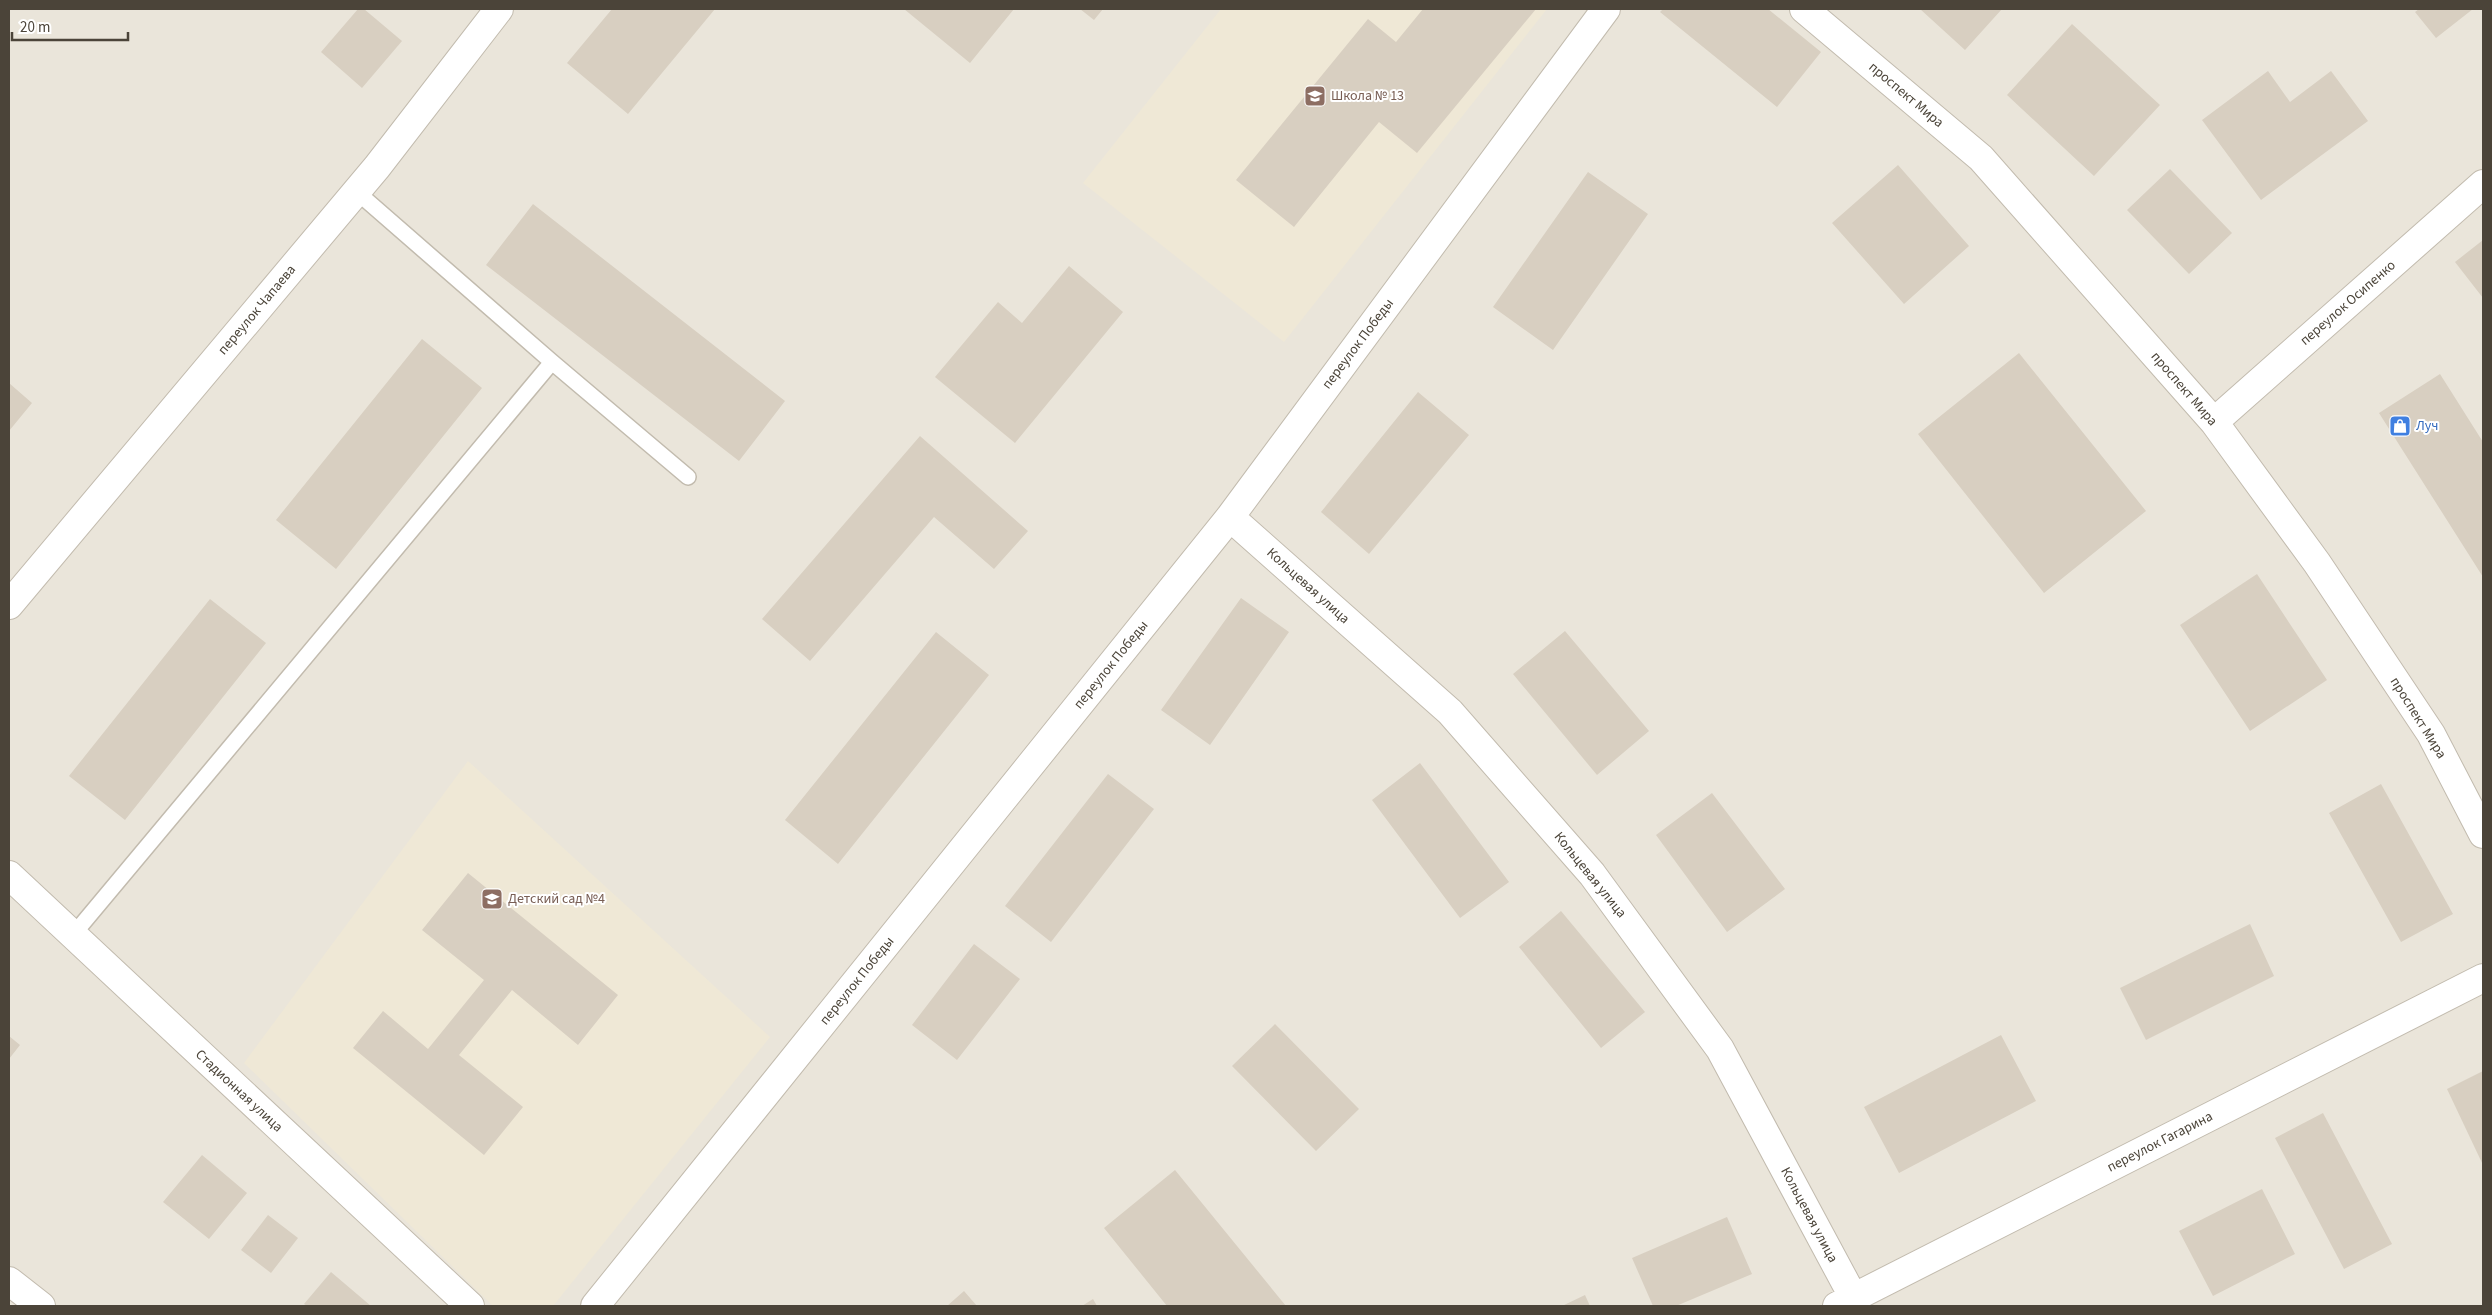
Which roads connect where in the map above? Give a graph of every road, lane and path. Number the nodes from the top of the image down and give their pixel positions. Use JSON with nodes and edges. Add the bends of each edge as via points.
{"nodes":[{"id":1,"x":499,"y":9,"type":"edge"},
{"id":2,"x":1606,"y":9,"type":"edge"},
{"id":3,"x":1804,"y":9,"type":"edge"},
{"id":4,"x":2483,"y":184,"type":"edge"},
{"id":5,"x":356,"y":192,"type":"junction"},
{"id":6,"x":552,"y":362,"type":"junction"},
{"id":7,"x":2214,"y":422,"type":"junction"},
{"id":8,"x":688,"y":476,"type":"dead end"},
{"id":9,"x":1230,"y":517,"type":"junction"},
{"id":10,"x":9,"y":605,"type":"edge"},
{"id":11,"x":2483,"y":834,"type":"edge"},
{"id":12,"x":9,"y":875,"type":"edge"},
{"id":13,"x":73,"y":935,"type":"junction"},
{"id":14,"x":2483,"y":978,"type":"edge"},
{"id":15,"x":9,"y":1281,"type":"edge"},
{"id":16,"x":1850,"y":1304,"type":"edge"},
{"id":17,"x":41,"y":1306,"type":"edge"},
{"id":18,"x":470,"y":1306,"type":"edge"},
{"id":19,"x":595,"y":1306,"type":"edge"}],
"edges":[{"from":1,"to":5,"type":"street","name":"переулок Чапаева"},
{"from":2,"to":9,"type":"street","name":"переулок Победы"},
{"from":3,"to":7,"type":"street","name":"проспект Мира","via":[[1981,158]]},
{"from":4,"to":7,"type":"street","name":"переулок Осипенко"},
{"from":5,"to":6,"type":"lane"},
{"from":5,"to":10,"type":"street","name":"переулок Чапаева"},
{"from":6,"to":8,"type":"lane"},
{"from":6,"to":13,"type":"lane"},
{"from":7,"to":11,"type":"street","name":"проспект Мира","via":[[2317,563],[2431,734]]},
{"from":9,"to":16,"type":"street","name":"Кольцевая улица","via":[[1450,712],[1592,874],[1720,1049]]},
{"from":9,"to":19,"type":"street","name":"переулок Победы"},
{"from":12,"to":13,"type":"street","name":"Стадионная улица"},
{"from":13,"to":18,"type":"street","name":"Стадионная улица"},
{"from":14,"to":16,"type":"street","name":"переулок Гагарина"},
{"from":15,"to":17,"type":"street"}]}
